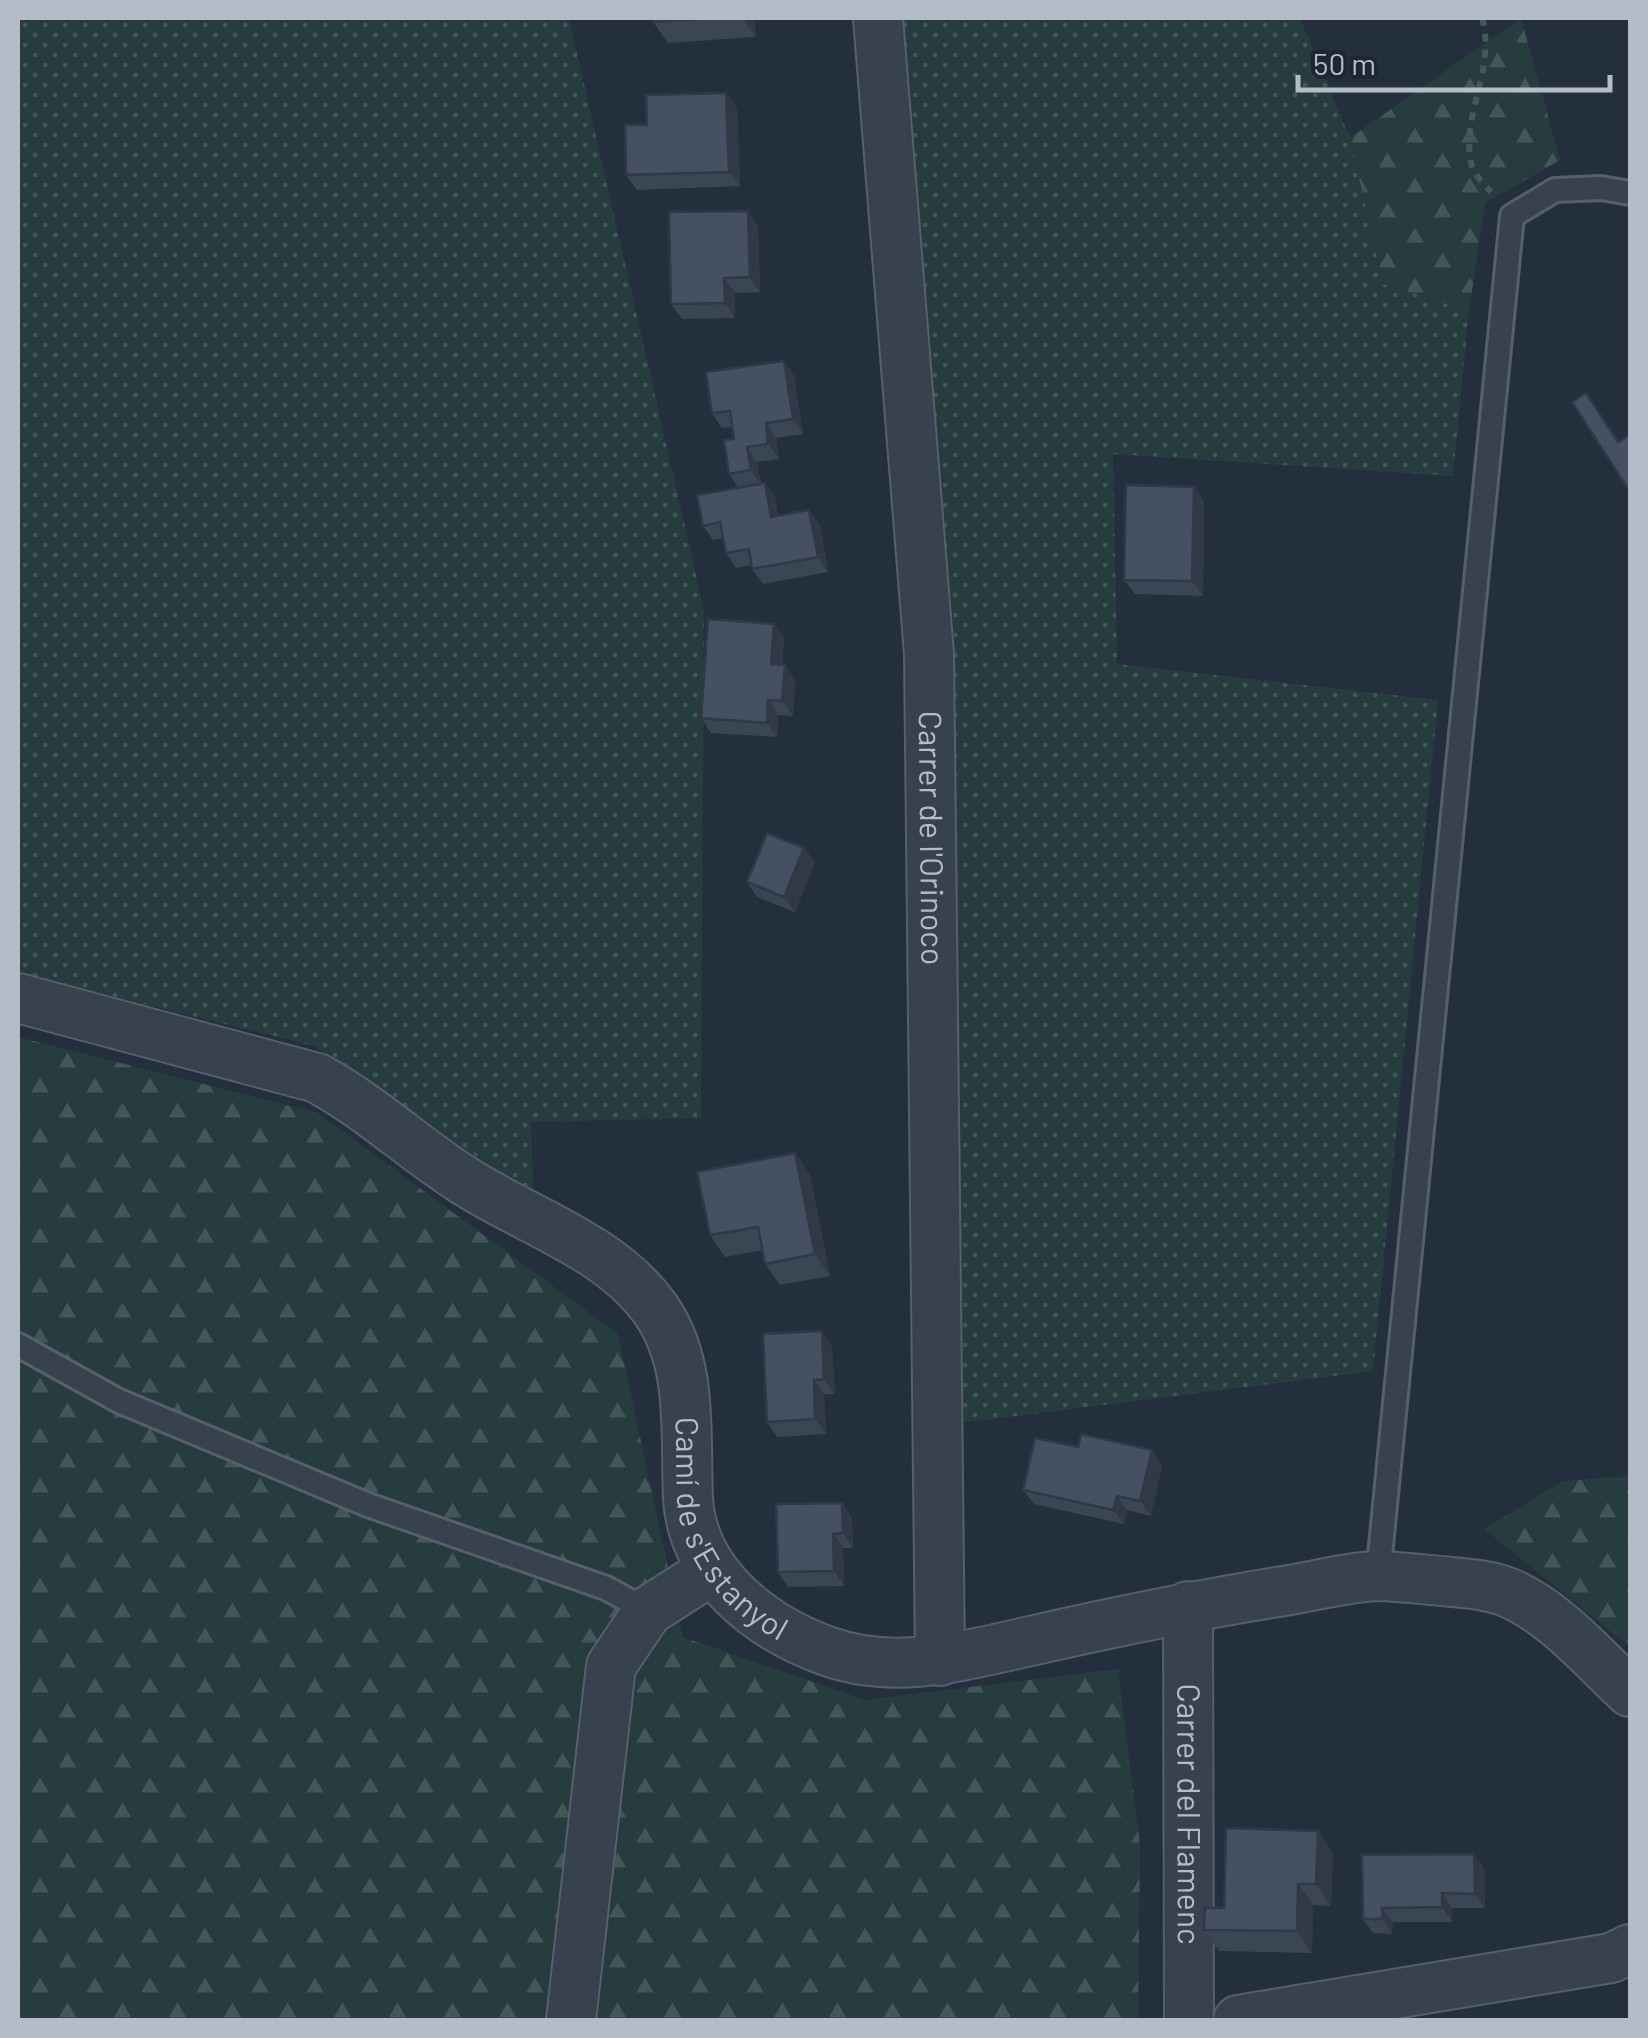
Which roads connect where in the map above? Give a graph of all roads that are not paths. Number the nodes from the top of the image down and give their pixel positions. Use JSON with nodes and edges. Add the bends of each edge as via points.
{"nodes":[{"id":1,"x":878,"y":18,"type":"edge"},
{"id":2,"x":1630,"y":193,"type":"edge"},
{"id":3,"x":18,"y":998,"type":"edge"},
{"id":4,"x":18,"y":1345,"type":"edge"},
{"id":5,"x":712,"y":1570,"type":"junction"},
{"id":6,"x":1378,"y":1576,"type":"junction"},
{"id":7,"x":1188,"y":1606,"type":"junction"},
{"id":8,"x":648,"y":1610,"type":"junction"},
{"id":9,"x":940,"y":1661,"type":"junction"},
{"id":10,"x":1630,"y":1692,"type":"edge"},
{"id":11,"x":1630,"y":1949,"type":"edge"},
{"id":12,"x":571,"y":2020,"type":"edge"},
{"id":13,"x":1188,"y":2020,"type":"edge"},
{"id":14,"x":1238,"y":2020,"type":"edge"}],
"edges":[{"from":1,"to":9,"type":"street","name":"Carrer de l'Orinoco","via":[[929,654]]},
{"from":2,"to":6,"type":"lane","via":[[1555,190],[1512,216]]},
{"from":3,"to":5,"type":"street","name":"Camí de s'Estanyol","via":[[317,1078],[437,1164],[596,1254],[632,1283],[673,1339],[689,1432],[688,1502]]},
{"from":4,"to":8,"type":"lane","via":[[118,1401],[368,1505],[606,1588]]},
{"from":5,"to":8,"type":"street"},
{"from":5,"to":9,"type":"street","name":"Camí de s'Estanyol","via":[[762,1618],[828,1652],[890,1664]]},
{"from":6,"to":7,"type":"street","name":"Camí de s'Estanyol"},
{"from":6,"to":10,"type":"street","name":"Camí de s'Estanyol","via":[[1504,1591],[1538,1608]]},
{"from":7,"to":9,"type":"street","name":"Camí de s'Estanyol"},
{"from":7,"to":13,"type":"street","name":"Carrer del Flamenc"},
{"from":8,"to":12,"type":"street","via":[[612,1666]]},
{"from":11,"to":14,"type":"street","via":[[1611,1958]]}]}
